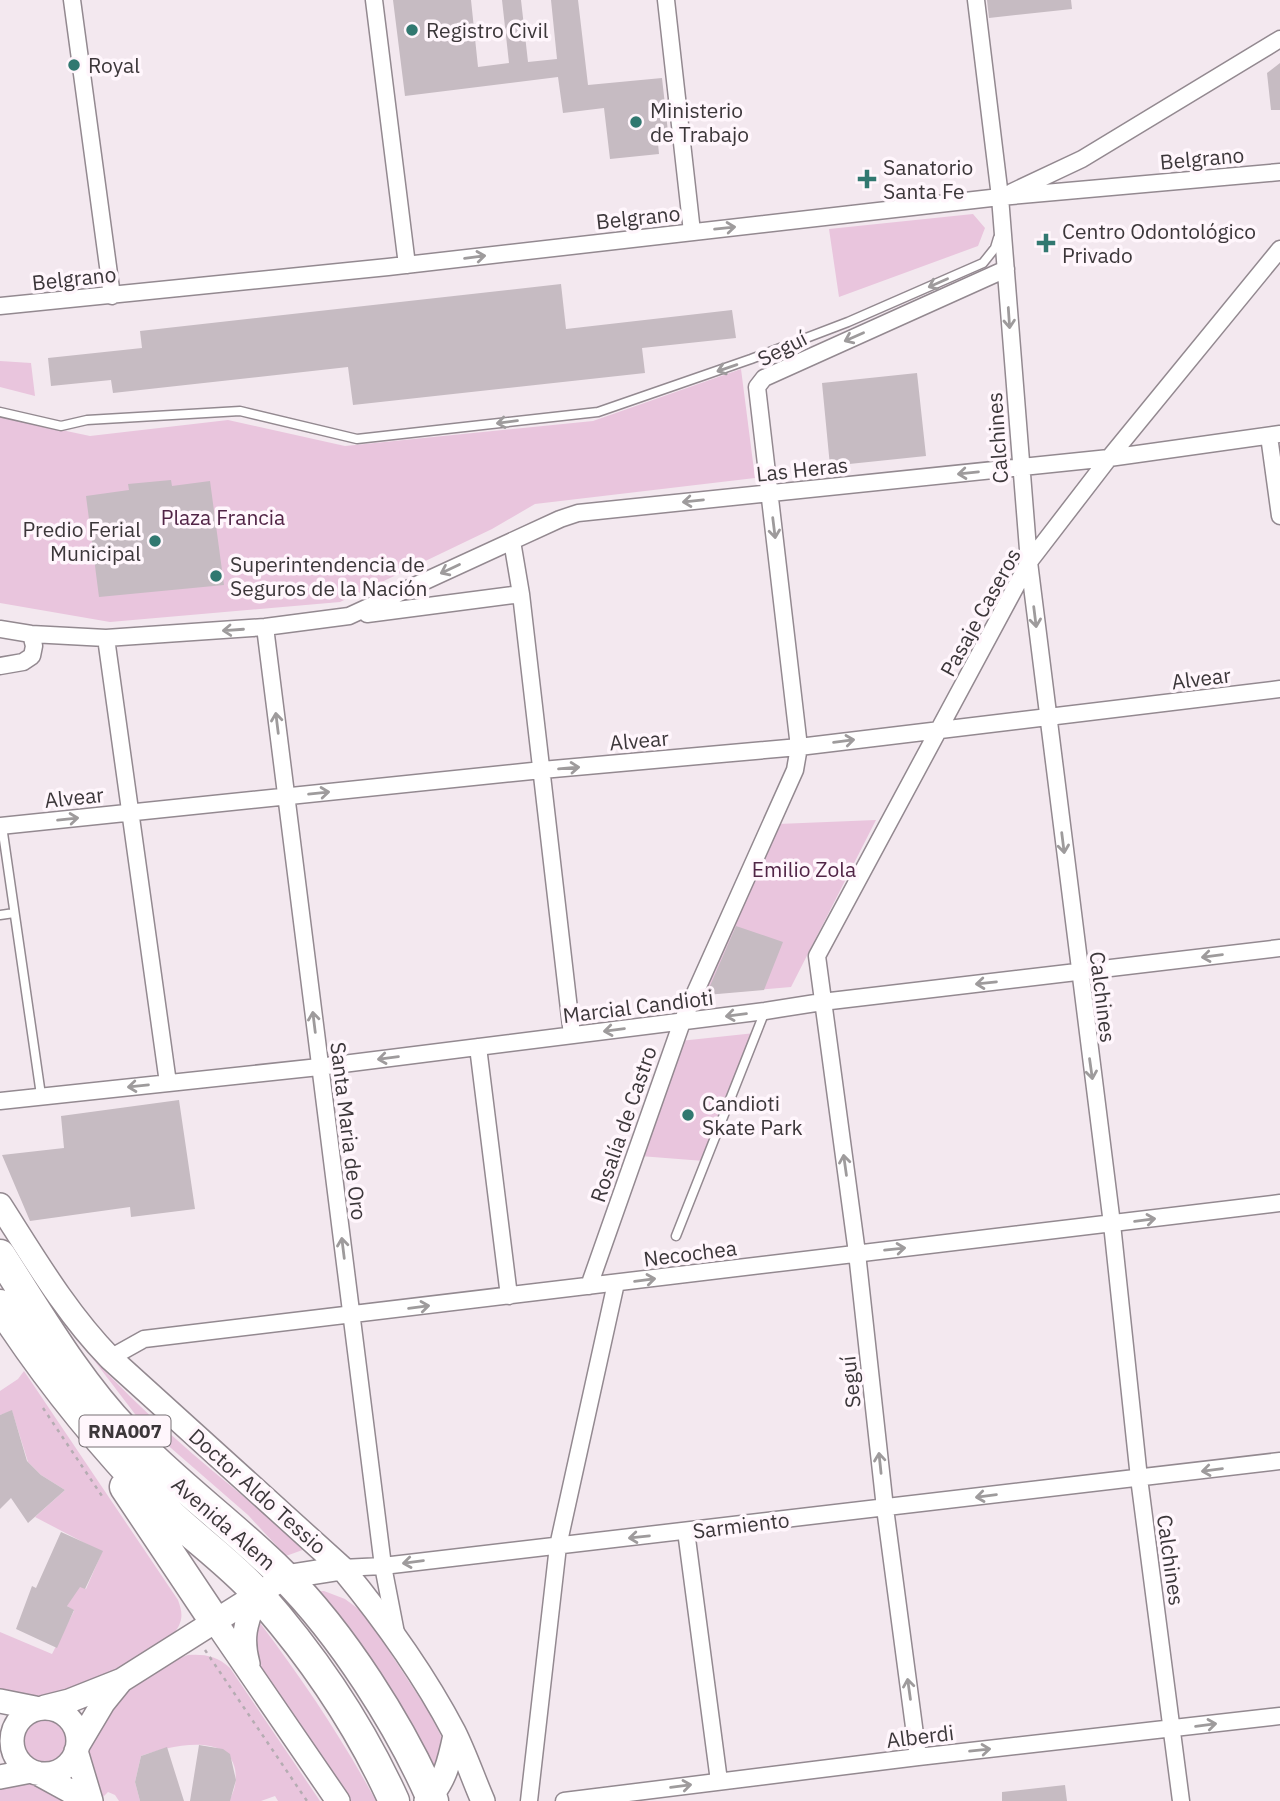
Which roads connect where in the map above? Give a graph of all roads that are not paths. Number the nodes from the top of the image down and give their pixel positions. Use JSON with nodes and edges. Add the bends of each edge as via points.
{"nodes":[{"id":1,"x":72,"y":0,"type":"edge"},
{"id":2,"x":374,"y":0,"type":"edge"},
{"id":3,"x":666,"y":0,"type":"edge"},
{"id":4,"x":976,"y":0,"type":"edge"},
{"id":5,"x":1280,"y":39,"type":"edge"},
{"id":6,"x":1280,"y":172,"type":"edge"},
{"id":7,"x":1000,"y":197,"type":"junction"},
{"id":8,"x":1002,"y":225,"type":"junction"},
{"id":9,"x":692,"y":232,"type":"junction"},
{"id":10,"x":1280,"y":249,"type":"edge"},
{"id":11,"x":407,"y":265,"type":"junction"},
{"id":12,"x":1006,"y":269,"type":"junction"},
{"id":13,"x":112,"y":296,"type":"junction"},
{"id":14,"x":0,"y":306,"type":"edge"},
{"id":15,"x":0,"y":412,"type":"edge"},
{"id":16,"x":1275,"y":435,"type":"edge"},
{"id":17,"x":1109,"y":458,"type":"junction"},
{"id":18,"x":1020,"y":468,"type":"junction"},
{"id":19,"x":770,"y":494,"type":"junction"},
{"id":20,"x":1280,"y":516,"type":"edge"},
{"id":21,"x":512,"y":541,"type":"junction"},
{"id":22,"x":1028,"y":562,"type":"junction"},
{"id":23,"x":521,"y":594,"type":"junction"},
{"id":24,"x":349,"y":616,"type":"junction"},
{"id":25,"x":265,"y":627,"type":"junction"},
{"id":26,"x":0,"y":629,"type":"edge"},
{"id":27,"x":31,"y":634,"type":"junction"},
{"id":28,"x":106,"y":638,"type":"junction"},
{"id":29,"x":0,"y":666,"type":"edge"},
{"id":30,"x":1280,"y":689,"type":"edge"},
{"id":31,"x":1048,"y":718,"type":"junction"},
{"id":32,"x":940,"y":730,"type":"junction"},
{"id":33,"x":799,"y":747,"type":"junction"},
{"id":34,"x":542,"y":770,"type":"junction"},
{"id":35,"x":286,"y":796,"type":"junction"},
{"id":36,"x":130,"y":812,"type":"junction"},
{"id":37,"x":1,"y":826,"type":"edge"},
{"id":38,"x":14,"y":913,"type":"junction"},
{"id":39,"x":0,"y":915,"type":"edge"},
{"id":40,"x":1280,"y":948,"type":"edge"},
{"id":41,"x":1079,"y":973,"type":"junction"},
{"id":42,"x":822,"y":1002,"type":"junction"},
{"id":43,"x":765,"y":1012,"type":"junction"},
{"id":44,"x":682,"y":1022,"type":"junction"},
{"id":45,"x":572,"y":1035,"type":"junction"},
{"id":46,"x":478,"y":1047,"type":"junction"},
{"id":47,"x":319,"y":1067,"type":"junction"},
{"id":48,"x":168,"y":1083,"type":"junction"},
{"id":49,"x":41,"y":1096,"type":"junction"},
{"id":50,"x":0,"y":1101,"type":"edge"},
{"id":51,"x":1280,"y":1203,"type":"edge"},
{"id":52,"x":0,"y":1205,"type":"edge"},
{"id":53,"x":1112,"y":1224,"type":"junction"},
{"id":54,"x":677,"y":1236,"type":"dead end"},
{"id":55,"x":857,"y":1253,"type":"junction"},
{"id":56,"x":0,"y":1255,"type":"edge"},
{"id":57,"x":616,"y":1283,"type":"junction"},
{"id":58,"x":589,"y":1286,"type":"junction"},
{"id":59,"x":509,"y":1296,"type":"junction"},
{"id":60,"x":0,"y":1306,"type":"edge"},
{"id":61,"x":351,"y":1315,"type":"junction"},
{"id":62,"x":0,"y":1322,"type":"edge"},
{"id":63,"x":34,"y":1358,"type":"junction"},
{"id":64,"x":110,"y":1358,"type":"junction"},
{"id":65,"x":75,"y":1411,"type":"junction"},
{"id":66,"x":1280,"y":1461,"type":"edge"},
{"id":67,"x":1139,"y":1478,"type":"junction"},
{"id":68,"x":885,"y":1508,"type":"junction"},
{"id":69,"x":686,"y":1531,"type":"junction"},
{"id":70,"x":558,"y":1546,"type":"junction"},
{"id":71,"x":383,"y":1566,"type":"junction"},
{"id":72,"x":342,"y":1568,"type":"junction"},
{"id":73,"x":285,"y":1577,"type":"junction"},
{"id":74,"x":257,"y":1593,"type":"junction"},
{"id":75,"x":214,"y":1620,"type":"junction"},
{"id":76,"x":397,"y":1639,"type":"junction"},
{"id":77,"x":251,"y":1676,"type":"junction"},
{"id":78,"x":122,"y":1680,"type":"junction"},
{"id":79,"x":0,"y":1702,"type":"edge"},
{"id":80,"x":40,"y":1708,"type":"junction"},
{"id":81,"x":1280,"y":1716,"type":"edge"},
{"id":82,"x":1172,"y":1729,"type":"junction"},
{"id":83,"x":455,"y":1735,"type":"junction"},
{"id":84,"x":5,"y":1742,"type":"edge"},
{"id":85,"x":77,"y":1748,"type":"junction"},
{"id":86,"x":918,"y":1757,"type":"junction"},
{"id":87,"x":34,"y":1772,"type":"junction"},
{"id":88,"x":0,"y":1777,"type":"edge"},
{"id":89,"x":719,"y":1781,"type":"junction"},
{"id":90,"x":430,"y":1799,"type":"edge"},
{"id":91,"x":81,"y":1801,"type":"edge"},
{"id":92,"x":91,"y":1801,"type":"edge"},
{"id":93,"x":338,"y":1801,"type":"edge"},
{"id":94,"x":394,"y":1801,"type":"edge"},
{"id":95,"x":483,"y":1801,"type":"edge"},
{"id":96,"x":530,"y":1801,"type":"edge"},
{"id":97,"x":564,"y":1801,"type":"edge"},
{"id":98,"x":1181,"y":1801,"type":"edge"}],
"edges":[{"from":1,"to":13,"type":"street"},
{"from":2,"to":11,"type":"street"},
{"from":3,"to":9,"type":"street"},
{"from":4,"to":7,"type":"street","name":"Calchines"},
{"from":5,"to":7,"type":"street","via":[[1082,159]]},
{"from":6,"to":7,"type":"street","name":"Belgrano"},
{"from":7,"to":8,"type":"street","name":"Calchines"},
{"from":9,"to":7,"type":"street","name":"Belgrano","one_way":true},
{"from":8,"to":12,"type":"street","name":"Calchines"},
{"from":8,"to":15,"type":"lane","one_way":true,"via":[[995,248],[983,263],[836,327],[598,412],[358,439],[240,411],[87,420],[61,426]]},
{"from":11,"to":9,"type":"street","name":"Belgrano","one_way":true},
{"from":10,"to":17,"type":"street","name":"Pasaje Caseros"},
{"from":11,"to":13,"type":"street","name":"Belgrano"},
{"from":12,"to":18,"type":"street","name":"Calchines","one_way":true},
{"from":12,"to":19,"type":"street","name":"Seguí","one_way":true,"via":[[764,378],[757,387]]},
{"from":13,"to":14,"type":"street","name":"Belgrano"},
{"from":16,"to":17,"type":"street","name":"Las Heras"},
{"from":16,"to":20,"type":"street"},
{"from":17,"to":18,"type":"street","name":"Las Heras"},
{"from":17,"to":22,"type":"street","name":"Pasaje Caseros"},
{"from":18,"to":19,"type":"street","name":"Las Heras","one_way":true},
{"from":18,"to":22,"type":"street","name":"Calchines"},
{"from":19,"to":21,"type":"street","name":"Las Heras","one_way":true,"via":[[578,513]]},
{"from":19,"to":33,"type":"street","name":"Seguí","one_way":true},
{"from":21,"to":23,"type":"street"},
{"from":21,"to":24,"type":"street","name":"Las Heras","one_way":true},
{"from":22,"to":31,"type":"street","name":"Calchines","one_way":true},
{"from":22,"to":32,"type":"street","name":"Pasaje Caseros"},
{"from":23,"to":24,"type":"street","name":"Las Heras"},
{"from":23,"to":34,"type":"street"},
{"from":24,"to":25,"type":"street","name":"Las Heras"},
{"from":25,"to":28,"type":"street","name":"Las Heras","one_way":true},
{"from":35,"to":25,"type":"street","name":"Santa Maria de Oro","one_way":true},
{"from":26,"to":27,"type":"street","name":"Las Heras"},
{"from":27,"to":28,"type":"street","name":"Las Heras"},
{"from":27,"to":29,"type":"street","via":[[32,656]]},
{"from":28,"to":36,"type":"street"},
{"from":30,"to":31,"type":"street","name":"Alvear"},
{"from":31,"to":32,"type":"street","name":"Alvear"},
{"from":31,"to":41,"type":"street","name":"Calchines","one_way":true},
{"from":33,"to":32,"type":"street","name":"Alvear","one_way":true},
{"from":32,"to":42,"type":"street","name":"Pasaje Caseros","via":[[817,956]]},
{"from":34,"to":33,"type":"street","name":"Alvear","one_way":true},
{"from":33,"to":44,"type":"street","name":"Rosalía de Castro","via":[[795,770]]},
{"from":35,"to":34,"type":"street","name":"Alvear","one_way":true},
{"from":34,"to":45,"type":"street"},
{"from":35,"to":36,"type":"street","name":"Alvear"},
{"from":47,"to":35,"type":"street","name":"Santa Maria de Oro","one_way":true},
{"from":37,"to":36,"type":"street","name":"Alvear","one_way":true},
{"from":36,"to":48,"type":"street"},
{"from":37,"to":38,"type":"lane"},
{"from":38,"to":39,"type":"lane"},
{"from":38,"to":49,"type":"lane"},
{"from":40,"to":41,"type":"street","name":"Marcial Candioti","one_way":true},
{"from":41,"to":42,"type":"street","name":"Marcial Candioti","one_way":true},
{"from":41,"to":53,"type":"street","name":"Calchines","one_way":true},
{"from":42,"to":43,"type":"street","name":"Marcial Candioti"},
{"from":55,"to":42,"type":"street","name":"Seguí","one_way":true},
{"from":43,"to":44,"type":"street","name":"Marcial Candioti","one_way":true},
{"from":43,"to":54,"type":"lane"},
{"from":44,"to":45,"type":"street","name":"Marcial Candioti","one_way":true},
{"from":44,"to":58,"type":"street","name":"Rosalía de Castro"},
{"from":45,"to":46,"type":"street","name":"Marcial Candioti"},
{"from":46,"to":47,"type":"street","name":"Marcial Candioti","one_way":true},
{"from":46,"to":59,"type":"street"},
{"from":47,"to":48,"type":"street","name":"Marcial Candioti"},
{"from":61,"to":47,"type":"street","name":"Santa Maria de Oro","one_way":true},
{"from":48,"to":49,"type":"street","name":"Marcial Candioti","one_way":true},
{"from":49,"to":50,"type":"street","name":"Marcial Candioti"},
{"from":53,"to":51,"type":"street","name":"Necochea","one_way":true},
{"from":52,"to":64,"type":"street","name":"Doctor Aldo Tessio","via":[[59,1297]]},
{"from":55,"to":53,"type":"street","name":"Necochea","one_way":true},
{"from":53,"to":67,"type":"street","name":"Calchines"},
{"from":57,"to":55,"type":"street","name":"Necochea","one_way":true},
{"from":68,"to":55,"type":"street","name":"Seguí","one_way":true},
{"from":56,"to":73,"type":"highway","name":"Avenida Alem","number":"RNA007","via":[[84,1384],[124,1431]]},
{"from":57,"to":58,"type":"street","name":"Necochea"},
{"from":57,"to":70,"type":"street"},
{"from":58,"to":59,"type":"street","name":"Necochea"},
{"from":61,"to":59,"type":"street","name":"Necochea","one_way":true},
{"from":60,"to":63,"type":"highway","name":"Avenida Alem","number":"RNA007"},
{"from":61,"to":64,"type":"street","name":"Necochea","via":[[144,1339]]},
{"from":61,"to":71,"type":"street","name":"Santa Maria de Oro"},
{"from":62,"to":63,"type":"lane"},
{"from":63,"to":65,"type":"highway","name":"Avenida Alem","number":"RNA007"},
{"from":64,"to":72,"type":"street","name":"Doctor Aldo Tessio"},
{"from":65,"to":74,"type":"highway","name":"Avenida Alem","number":"RNA007","via":[[161,1506]]},
{"from":65,"to":75,"type":"highway"},
{"from":66,"to":67,"type":"street","name":"Sarmiento","one_way":true},
{"from":67,"to":68,"type":"street","name":"Sarmiento","one_way":true},
{"from":67,"to":82,"type":"street","name":"Calchines"},
{"from":68,"to":69,"type":"street","name":"Sarmiento"},
{"from":86,"to":68,"type":"street","name":"Seguí","one_way":true},
{"from":69,"to":70,"type":"street","name":"Sarmiento","one_way":true},
{"from":69,"to":89,"type":"street"},
{"from":70,"to":71,"type":"street","name":"Sarmiento","one_way":true},
{"from":70,"to":96,"type":"street"},
{"from":71,"to":72,"type":"street","name":"Sarmiento"},
{"from":71,"to":76,"type":"street","name":"Santa Maria de Oro"},
{"from":72,"to":73,"type":"street","name":"Sarmiento"},
{"from":72,"to":76,"type":"street","name":"Doctor Aldo Tessio"},
{"from":73,"to":74,"type":"street","name":"Sarmiento"},
{"from":73,"to":90,"type":"highway","name":"Avenida Alem","number":"RNA007","via":[[362,1675],[410,1755]]},
{"from":74,"to":75,"type":"street","name":"Sarmiento"},
{"from":74,"to":77,"type":"street","via":[[243,1634]]},
{"from":74,"to":94,"type":"highway","name":"Avenida Alem","number":"RNA007","via":[[344,1709]]},
{"from":75,"to":77,"type":"street"},
{"from":75,"to":78,"type":"street","name":"Sarmiento"},
{"from":76,"to":83,"type":"street","name":"Doctor Aldo Tessio"},
{"from":77,"to":93,"type":"street"},
{"from":78,"to":80,"type":"street"},
{"from":78,"to":85,"type":"street"},
{"from":79,"to":80,"type":"street"},
{"from":80,"to":84,"type":"street","via":[[19,1719]]},
{"from":80,"to":85,"type":"street","via":[[67,1716],[77,1731]]},
{"from":82,"to":81,"type":"street","name":"Alberdi","one_way":true},
{"from":86,"to":82,"type":"street","name":"Alberdi","one_way":true},
{"from":82,"to":98,"type":"street","name":"Calchines"},
{"from":83,"to":90,"type":"street","via":[[446,1772]]},
{"from":83,"to":95,"type":"street","name":"Doctor Aldo Tessio"},
{"from":84,"to":87,"type":"street","via":[[19,1762]]},
{"from":85,"to":87,"type":"street","via":[[61,1770]]},
{"from":85,"to":92,"type":"street"},
{"from":86,"to":89,"type":"street","name":"Alberdi"},
{"from":87,"to":88,"type":"street"},
{"from":87,"to":91,"type":"street"},
{"from":97,"to":89,"type":"street","name":"Alberdi","one_way":true}]}
